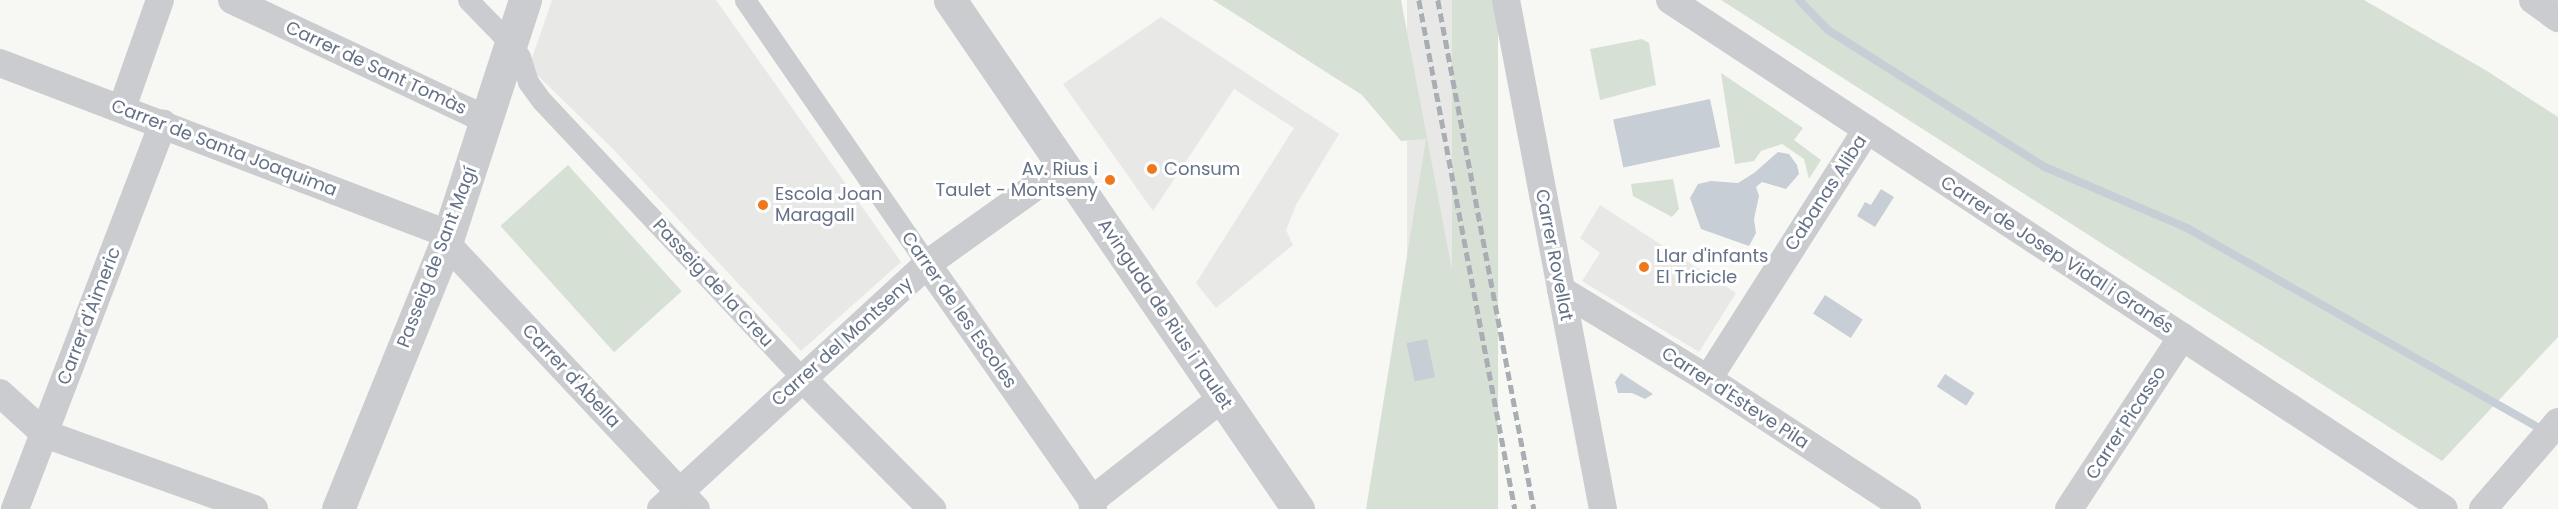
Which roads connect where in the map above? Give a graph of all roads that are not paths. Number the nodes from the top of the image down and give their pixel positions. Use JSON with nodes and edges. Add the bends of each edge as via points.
{"nodes":[{"id":1,"x":160,"y":0,"type":"edge"},
{"id":2,"x":232,"y":0,"type":"edge"},
{"id":3,"x":468,"y":0,"type":"edge"},
{"id":4,"x":525,"y":0,"type":"edge"},
{"id":5,"x":745,"y":0,"type":"edge"},
{"id":6,"x":950,"y":0,"type":"edge"},
{"id":7,"x":1506,"y":0,"type":"edge"},
{"id":8,"x":1670,"y":0,"type":"edge"},
{"id":9,"x":511,"y":44,"type":"junction"},
{"id":10,"x":0,"y":63,"type":"edge"},
{"id":11,"x":122,"y":108,"type":"junction"},
{"id":12,"x":487,"y":120,"type":"junction"},
{"id":13,"x":163,"y":123,"type":"junction"},
{"id":14,"x":1867,"y":129,"type":"junction"},
{"id":15,"x":1063,"y":167,"type":"junction"},
{"id":16,"x":447,"y":239,"type":"junction"},
{"id":17,"x":927,"y":264,"type":"junction"},
{"id":18,"x":1561,"y":290,"type":"junction"},
{"id":19,"x":2182,"y":337,"type":"junction"},
{"id":20,"x":802,"y":378,"type":"junction"},
{"id":21,"x":1708,"y":379,"type":"junction"},
{"id":22,"x":0,"y":393,"type":"edge"},
{"id":23,"x":1222,"y":398,"type":"junction"},
{"id":24,"x":2558,"y":422,"type":"edge"},
{"id":25,"x":45,"y":434,"type":"junction"},
{"id":26,"x":679,"y":503,"type":"edge"},
{"id":27,"x":1093,"y":505,"type":"edge"},
{"id":28,"x":2486,"y":506,"type":"edge"},
{"id":29,"x":15,"y":509,"type":"edge"},
{"id":30,"x":254,"y":509,"type":"edge"},
{"id":31,"x":338,"y":509,"type":"edge"},
{"id":32,"x":932,"y":509,"type":"edge"},
{"id":33,"x":1298,"y":509,"type":"edge"},
{"id":34,"x":1603,"y":509,"type":"edge"},
{"id":35,"x":1907,"y":509,"type":"edge"},
{"id":36,"x":2069,"y":509,"type":"edge"},
{"id":37,"x":2444,"y":509,"type":"edge"}],
"edges":[{"from":1,"to":11,"type":"street"},
{"from":2,"to":12,"type":"street","name":"Carrer de Sant Tomàs"},
{"from":3,"to":9,"type":"street","name":"Passeig de la Creu"},
{"from":4,"to":9,"type":"street","name":"Passeig de Sant Magí"},
{"from":5,"to":17,"type":"street","name":"Carrer de les Escoles"},
{"from":6,"to":15,"type":"street","name":"Avinguda de Rius i Taulet"},
{"from":7,"to":18,"type":"street","name":"Carrer Rovellat"},
{"from":8,"to":14,"type":"street","name":"Carrer de Josep Vidal i Granés"},
{"from":9,"to":12,"type":"street","name":"Passeig de Sant Magí"},
{"from":9,"to":20,"type":"street","name":"Passeig de la Creu","via":[[528,82],[543,101]]},
{"from":10,"to":11,"type":"street","name":"Carrer de Santa Joaquima"},
{"from":11,"to":13,"type":"street","name":"Carrer de Santa Joaquima"},
{"from":12,"to":16,"type":"street","name":"Passeig de Sant Magí"},
{"from":13,"to":16,"type":"street","name":"Carrer de Santa Joaquima"},
{"from":13,"to":25,"type":"street","name":"Carrer d'Aimeric"},
{"from":14,"to":19,"type":"street","name":"Carrer de Josep Vidal i Granés"},
{"from":14,"to":21,"type":"street","name":"Cabanas Aliba"},
{"from":15,"to":17,"type":"street","name":"Carrer del Montseny"},
{"from":15,"to":23,"type":"street","name":"Avinguda de Rius i Taulet"},
{"from":16,"to":26,"type":"street","name":"Carrer d'Abella"},
{"from":16,"to":31,"type":"street","name":"Passeig de Sant Magí"},
{"from":17,"to":20,"type":"street","name":"Carrer del Montseny"},
{"from":17,"to":27,"type":"street","name":"Carrer de les Escoles"},
{"from":18,"to":21,"type":"street","name":"Carrer d'Esteve Pila"},
{"from":18,"to":34,"type":"street","name":"Carrer Rovellat"},
{"from":19,"to":36,"type":"street","name":"Carrer Picasso"},
{"from":19,"to":37,"type":"street","name":"Carrer de Josep Vidal i Granés"},
{"from":20,"to":26,"type":"street","name":"Carrer del Montseny"},
{"from":20,"to":32,"type":"street","name":"Passeig de la Creu"},
{"from":21,"to":35,"type":"street","name":"Carrer d'Esteve Pila"},
{"from":22,"to":25,"type":"street"},
{"from":23,"to":27,"type":"street"},
{"from":23,"to":33,"type":"street","name":"Avinguda de Rius i Taulet"},
{"from":24,"to":28,"type":"street"},
{"from":25,"to":29,"type":"street","name":"Carrer d'Aimeric"},
{"from":25,"to":30,"type":"street"}]}
